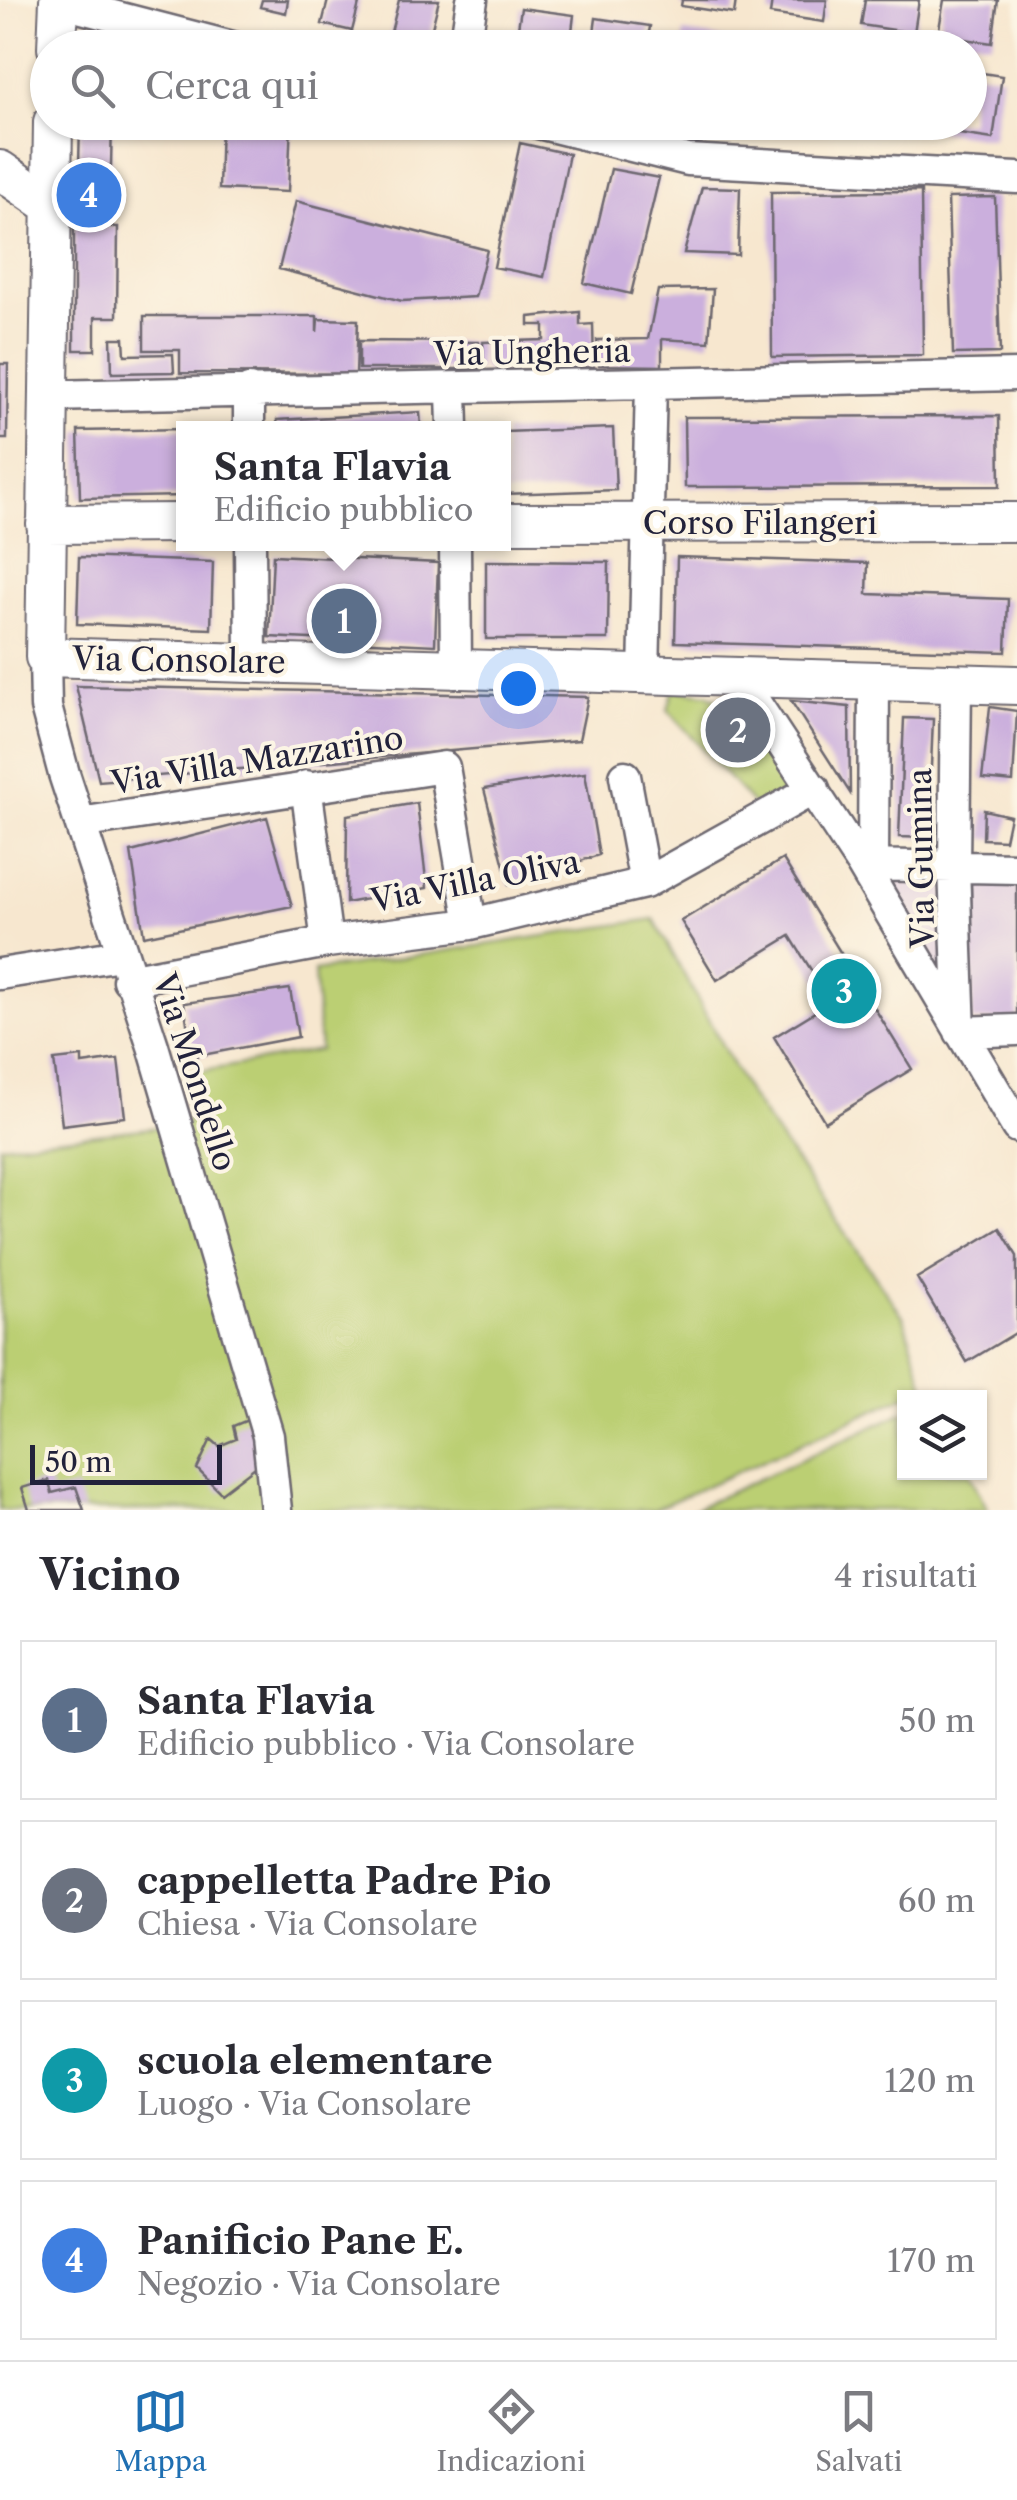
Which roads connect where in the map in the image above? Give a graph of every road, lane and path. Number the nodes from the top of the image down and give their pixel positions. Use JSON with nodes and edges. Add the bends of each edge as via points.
{"nodes":[{"id":1,"x":472,"y":0,"type":"edge"},
{"id":2,"x":59,"y":1,"type":"edge"},
{"id":3,"x":58,"y":30,"type":"edge"},
{"id":4,"x":168,"y":30,"type":"edge"},
{"id":5,"x":468,"y":30,"type":"edge"},
{"id":6,"x":52,"y":140,"type":"edge"},
{"id":7,"x":607,"y":140,"type":"edge"},
{"id":8,"x":0,"y":170,"type":"edge"},
{"id":9,"x":1017,"y":178,"type":"edge"},
{"id":10,"x":50,"y":204,"type":"junction"},
{"id":11,"x":1017,"y":375,"type":"edge"},
{"id":12,"x":651,"y":384,"type":"junction"},
{"id":13,"x":250,"y":390,"type":"junction"},
{"id":14,"x":452,"y":390,"type":"junction"},
{"id":15,"x":48,"y":396,"type":"junction"},
{"id":16,"x":250,"y":421,"type":"edge"},
{"id":17,"x":453,"y":421,"type":"edge"},
{"id":18,"x":647,"y":522,"type":"junction"},
{"id":19,"x":1017,"y":522,"type":"edge"},
{"id":20,"x":176,"y":523,"type":"edge"},
{"id":21,"x":511,"y":523,"type":"edge"},
{"id":22,"x":46,"y":524,"type":"junction"},
{"id":23,"x":250,"y":551,"type":"edge"},
{"id":24,"x":455,"y":551,"type":"edge"},
{"id":25,"x":45,"y":657,"type":"junction"},
{"id":26,"x":251,"y":660,"type":"junction"},
{"id":27,"x":456,"y":668,"type":"junction"},
{"id":28,"x":644,"y":676,"type":"junction"},
{"id":29,"x":739,"y":678,"type":"junction"},
{"id":30,"x":874,"y":682,"type":"junction"},
{"id":31,"x":956,"y":684,"type":"junction"},
{"id":32,"x":1017,"y":685,"type":"edge"},
{"id":33,"x":625,"y":776,"type":"dead end"},
{"id":34,"x":306,"y":786,"type":"junction"},
{"id":35,"x":814,"y":789,"type":"junction"},
{"id":36,"x":80,"y":822,"type":"junction"},
{"id":37,"x":867,"y":865,"type":"junction"},
{"id":38,"x":954,"y":866,"type":"junction"},
{"id":39,"x":1017,"y":868,"type":"edge"},
{"id":40,"x":644,"y":883,"type":"junction"},
{"id":41,"x":471,"y":924,"type":"junction"},
{"id":42,"x":327,"y":942,"type":"junction"},
{"id":43,"x":125,"y":968,"type":"junction"},
{"id":44,"x":0,"y":974,"type":"edge"},
{"id":45,"x":1017,"y":1030,"type":"edge"},
{"id":46,"x":960,"y":1032,"type":"junction"},
{"id":47,"x":1017,"y":1127,"type":"edge"},
{"id":48,"x":267,"y":1504,"type":"edge"}],
"edges":[{"from":1,"to":5,"type":"street"},
{"from":2,"to":3,"type":"street"},
{"from":2,"to":4,"type":"street"},
{"from":6,"to":10,"type":"street","name":"Via Consolare"},
{"from":7,"to":9,"type":"street","via":[[688,160]]},
{"from":8,"to":10,"type":"street"},
{"from":10,"to":15,"type":"street","name":"Via Consolare"},
{"from":11,"to":12,"type":"street","name":"Via Ungheria"},
{"from":12,"to":14,"type":"street","name":"Via Ungheria"},
{"from":12,"to":18,"type":"street"},
{"from":13,"to":14,"type":"street","name":"Via Ungheria"},
{"from":13,"to":15,"type":"street","name":"Via Ungheria"},
{"from":13,"to":16,"type":"street"},
{"from":14,"to":17,"type":"street"},
{"from":15,"to":22,"type":"street","name":"Via Consolare"},
{"from":18,"to":19,"type":"street","name":"Corso Filangeri"},
{"from":18,"to":21,"type":"street","name":"Corso Filangeri"},
{"from":18,"to":28,"type":"street"},
{"from":20,"to":22,"type":"street"},
{"from":22,"to":25,"type":"street","name":"Via Consolare"},
{"from":23,"to":26,"type":"street"},
{"from":24,"to":27,"type":"street"},
{"from":25,"to":26,"type":"street","name":"Via Consolare"},
{"from":25,"to":36,"type":"street","name":"Via Mondello","via":[[46,707]]},
{"from":26,"to":27,"type":"street","name":"Via Consolare"},
{"from":27,"to":28,"type":"street","name":"Via Consolare"},
{"from":28,"to":29,"type":"street","name":"Via Consolare"},
{"from":29,"to":30,"type":"street","name":"Via Consolare"},
{"from":29,"to":35,"type":"street"},
{"from":30,"to":31,"type":"street","name":"Via Consolare"},
{"from":30,"to":37,"type":"street"},
{"from":31,"to":32,"type":"street","name":"Via Consolare"},
{"from":31,"to":38,"type":"street","name":"Via Gumina"},
{"from":33,"to":40,"type":"street"},
{"from":34,"to":36,"type":"street","name":"Via Villa Mazzarino"},
{"from":34,"to":41,"type":"street","name":"Via Villa Mazzarino","via":[[444,767]]},
{"from":34,"to":42,"type":"street"},
{"from":35,"to":37,"type":"street"},
{"from":35,"to":40,"type":"street","name":"Via Villa Oliva"},
{"from":36,"to":43,"type":"street","name":"Via Mondello"},
{"from":37,"to":38,"type":"street"},
{"from":37,"to":46,"type":"street"},
{"from":38,"to":39,"type":"street"},
{"from":38,"to":46,"type":"street","name":"Via Gumina"},
{"from":40,"to":41,"type":"street","name":"Via Villa Oliva"},
{"from":41,"to":42,"type":"street","name":"Via Villa Oliva"},
{"from":42,"to":43,"type":"street","name":"Via Villa Oliva"},
{"from":43,"to":44,"type":"street","name":"Via Villa Oliva"},
{"from":43,"to":48,"type":"street","name":"Via Mondello","via":[[268,1436]]},
{"from":45,"to":46,"type":"street"},
{"from":46,"to":47,"type":"street"}]}
